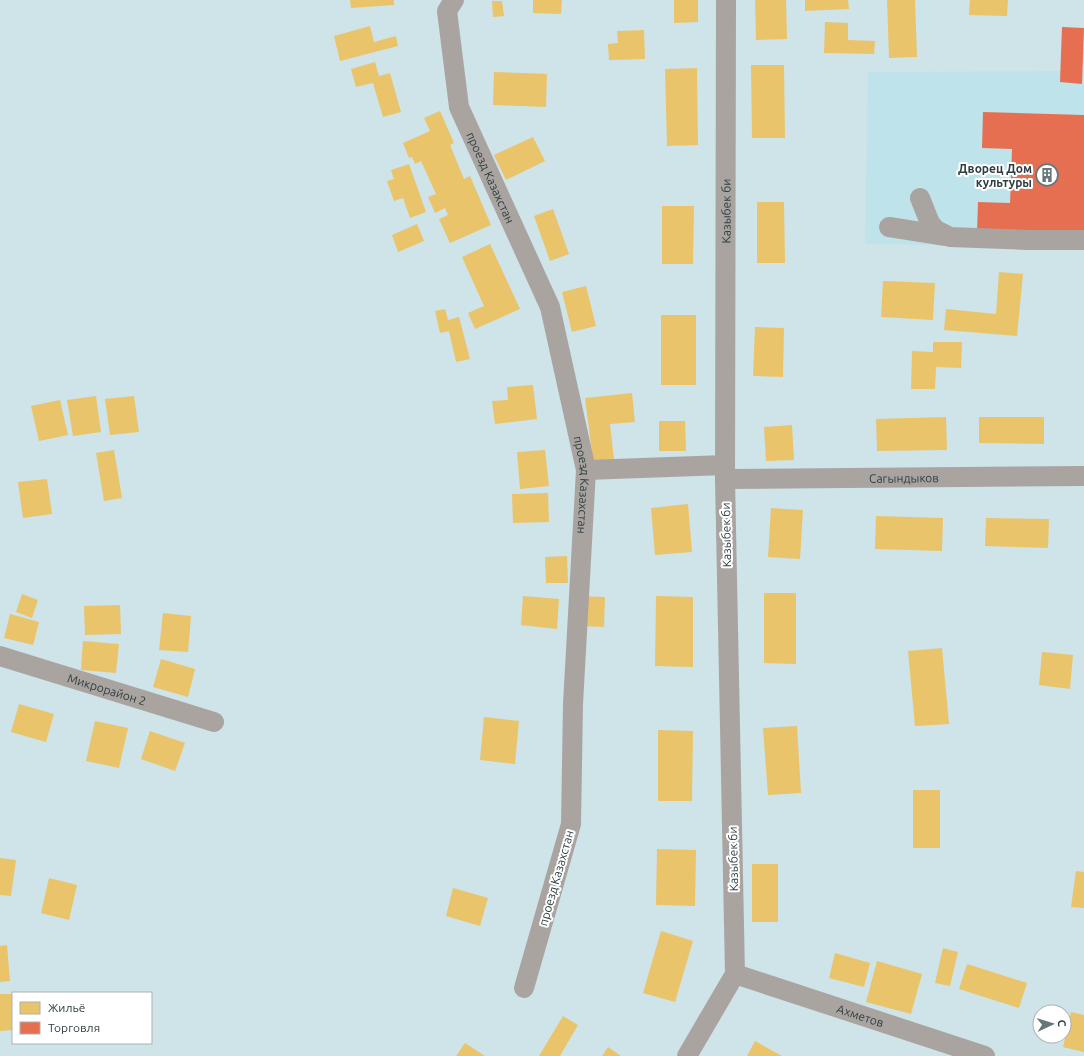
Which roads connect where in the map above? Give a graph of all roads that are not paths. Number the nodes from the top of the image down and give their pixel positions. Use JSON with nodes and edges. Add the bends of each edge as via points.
{"nodes":[{"id":1,"x":454,"y":0,"type":"edge"},
{"id":2,"x":726,"y":0,"type":"edge"},
{"id":3,"x":920,"y":198,"type":"dead end"},
{"id":4,"x":889,"y":227,"type":"dead end"},
{"id":5,"x":950,"y":237,"type":"junction"},
{"id":6,"x":1084,"y":240,"type":"edge"},
{"id":7,"x":586,"y":470,"type":"junction"},
{"id":8,"x":725,"y":472,"type":"junction"},
{"id":9,"x":1084,"y":476,"type":"edge"},
{"id":10,"x":0,"y":656,"type":"edge"},
{"id":11,"x":214,"y":722,"type":"dead end"},
{"id":12,"x":735,"y":974,"type":"junction"},
{"id":13,"x":524,"y":988,"type":"dead end"},
{"id":14,"x":687,"y":1056,"type":"edge"},
{"id":15,"x":985,"y":1056,"type":"edge"}],
"edges":[{"from":1,"to":7,"type":"street","name":"проезд Казахстан","via":[[447,11],[458,108],[550,308]]},
{"from":2,"to":8,"type":"street","name":"Казыбек би"},
{"from":3,"to":5,"type":"street","via":[[930,223],[936,230]]},
{"from":4,"to":5,"type":"street"},
{"from":5,"to":6,"type":"street"},
{"from":7,"to":8,"type":"street","name":"Сагындыков"},
{"from":7,"to":13,"type":"street","name":"проезд Казахстан","via":[[573,704],[571,824]]},
{"from":8,"to":9,"type":"street","name":"Сагындыков"},
{"from":8,"to":12,"type":"street","name":"Казыбек би"},
{"from":10,"to":11,"type":"street","name":"Микрорайон 2"},
{"from":12,"to":14,"type":"street"},
{"from":12,"to":15,"type":"street","name":"Ахметов"}]}
